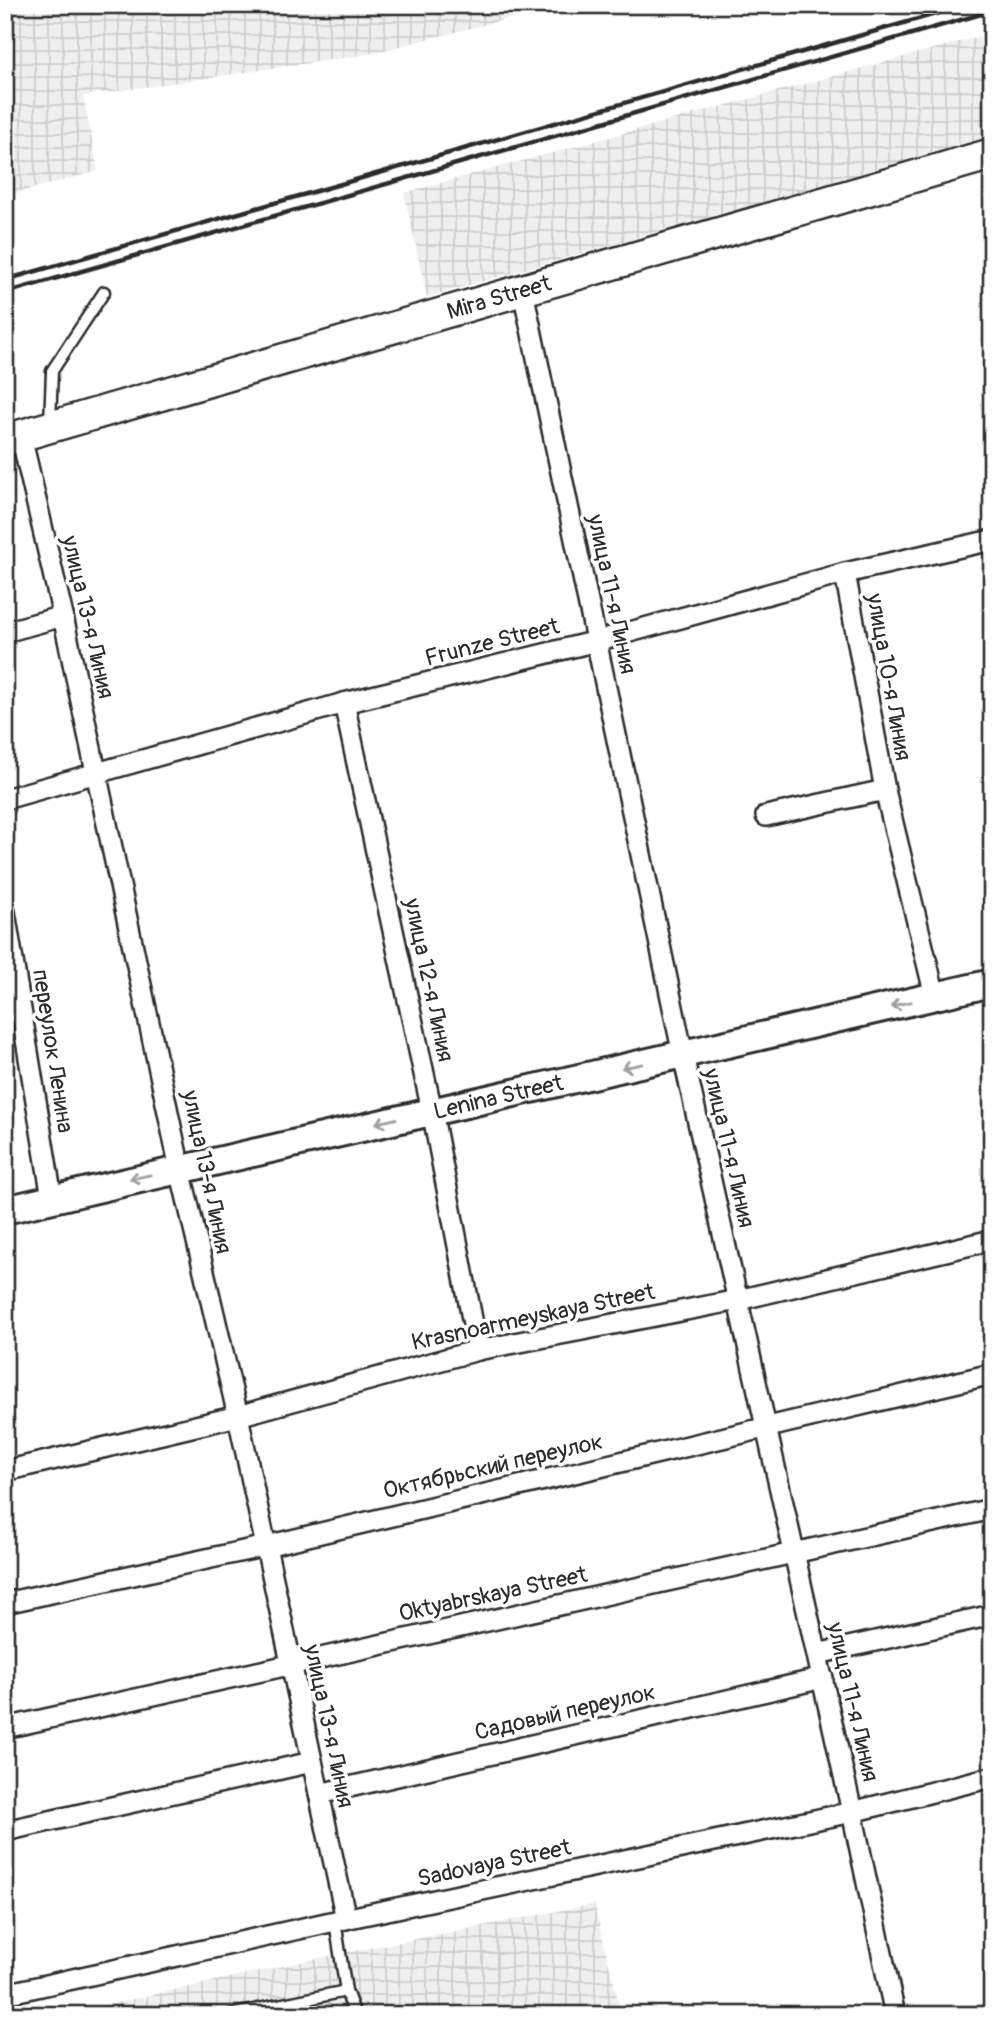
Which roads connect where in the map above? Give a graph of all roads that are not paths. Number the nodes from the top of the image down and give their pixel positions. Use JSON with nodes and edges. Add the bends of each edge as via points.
{"nodes":[{"id":1,"x":992,"y":154,"type":"edge"},
{"id":2,"x":523,"y":291,"type":"junction"},
{"id":3,"x":104,"y":292,"type":"dead end"},
{"id":4,"x":50,"y":427,"type":"junction"},
{"id":5,"x":13,"y":438,"type":"edge"},
{"id":6,"x":992,"y":540,"type":"edge"},
{"id":7,"x":845,"y":573,"type":"junction"},
{"id":8,"x":63,"y":616,"type":"junction"},
{"id":9,"x":5,"y":632,"type":"edge"},
{"id":10,"x":597,"y":641,"type":"junction"},
{"id":11,"x":344,"y":703,"type":"junction"},
{"id":12,"x":97,"y":772,"type":"junction"},
{"id":13,"x":884,"y":790,"type":"junction"},
{"id":14,"x":5,"y":799,"type":"edge"},
{"id":15,"x":766,"y":816,"type":"dead end"},
{"id":16,"x":5,"y":912,"type":"edge"},
{"id":17,"x":992,"y":983,"type":"edge"},
{"id":18,"x":935,"y":996,"type":"junction"},
{"id":19,"x":682,"y":1055,"type":"junction"},
{"id":20,"x":432,"y":1111,"type":"junction"},
{"id":21,"x":180,"y":1169,"type":"junction"},
{"id":22,"x":52,"y":1198,"type":"junction"},
{"id":23,"x":5,"y":1210,"type":"edge"},
{"id":24,"x":992,"y":1240,"type":"edge"},
{"id":25,"x":738,"y":1300,"type":"junction"},
{"id":26,"x":478,"y":1349,"type":"junction"},
{"id":27,"x":992,"y":1374,"type":"edge"},
{"id":28,"x":238,"y":1416,"type":"junction"},
{"id":29,"x":766,"y":1426,"type":"junction"},
{"id":30,"x":5,"y":1471,"type":"edge"},
{"id":31,"x":992,"y":1509,"type":"edge"},
{"id":32,"x":265,"y":1546,"type":"junction"},
{"id":33,"x":794,"y":1553,"type":"junction"},
{"id":34,"x":5,"y":1603,"type":"edge"},
{"id":35,"x":992,"y":1615,"type":"edge"},
{"id":36,"x":817,"y":1654,"type":"junction"},
{"id":37,"x":291,"y":1663,"type":"junction"},
{"id":38,"x":823,"y":1678,"type":"junction"},
{"id":39,"x":5,"y":1728,"type":"edge"},
{"id":40,"x":312,"y":1762,"type":"junction"},
{"id":41,"x":992,"y":1777,"type":"edge"},
{"id":42,"x":319,"y":1794,"type":"junction"},
{"id":43,"x":852,"y":1812,"type":"junction"},
{"id":44,"x":5,"y":1831,"type":"edge"},
{"id":45,"x":340,"y":1920,"type":"junction"},
{"id":46,"x":346,"y":1991,"type":"junction"},
{"id":47,"x":5,"y":1994,"type":"edge"},
{"id":48,"x":230,"y":2015,"type":"edge"},
{"id":49,"x":355,"y":2015,"type":"edge"},
{"id":50,"x":895,"y":2015,"type":"edge"}],
"edges":[{"from":1,"to":2,"type":"main road","name":"Mira Street"},
{"from":2,"to":4,"type":"main road","name":"Mira Street"},
{"from":2,"to":10,"type":"street","name":"улица 11-я Линия"},
{"from":3,"to":4,"type":"lane","via":[[52,371]]},
{"from":4,"to":5,"type":"main road","name":"Mira Street"},
{"from":5,"to":8,"type":"street","name":"улица 13-я Линия"},
{"from":6,"to":7,"type":"street","name":"Frunze Street"},
{"from":7,"to":10,"type":"street","name":"Frunze Street"},
{"from":7,"to":13,"type":"street","name":"улица 10-я Линия"},
{"from":8,"to":9,"type":"street"},
{"from":8,"to":12,"type":"street","name":"улица 13-я Линия"},
{"from":10,"to":11,"type":"street","name":"Frunze Street"},
{"from":10,"to":19,"type":"street","name":"улица 11-я Линия"},
{"from":11,"to":12,"type":"street","name":"Frunze Street"},
{"from":11,"to":20,"type":"street","name":"улица 12-я Линия"},
{"from":12,"to":14,"type":"street","name":"Frunze Street"},
{"from":12,"to":21,"type":"street","name":"улица 13-я Линия"},
{"from":13,"to":15,"type":"street","name":"улица 10-я Линия"},
{"from":13,"to":18,"type":"street","name":"улица 10-я Линия"},
{"from":16,"to":22,"type":"street","name":"переулок Ленина"},
{"from":17,"to":18,"type":"main road","name":"Lenina Street"},
{"from":18,"to":19,"type":"main road","name":"Lenina Street","one_way":true},
{"from":19,"to":20,"type":"main road","name":"Lenina Street","one_way":true},
{"from":19,"to":25,"type":"street","name":"улица 11-я Линия"},
{"from":20,"to":21,"type":"main road","name":"Lenina Street","one_way":true},
{"from":20,"to":26,"type":"street","name":"улица 12-я Линия"},
{"from":21,"to":22,"type":"main road","name":"Lenina Street","one_way":true},
{"from":21,"to":28,"type":"street","name":"улица 13-я Линия"},
{"from":22,"to":23,"type":"main road","name":"Lenina Street"},
{"from":24,"to":25,"type":"street","name":"Krasnoarmeyskaya Street"},
{"from":25,"to":26,"type":"street","name":"Krasnoarmeyskaya Street"},
{"from":25,"to":29,"type":"street","name":"улица 11-я Линия"},
{"from":26,"to":28,"type":"street","name":"Krasnoarmeyskaya Street"},
{"from":27,"to":29,"type":"street","name":"Октябрьский переулок"},
{"from":28,"to":30,"type":"street","name":"Krasnoarmeyskaya Street"},
{"from":28,"to":32,"type":"street","name":"улица 13-я Линия"},
{"from":29,"to":32,"type":"street","name":"Октябрьский переулок"},
{"from":29,"to":33,"type":"street","name":"улица 11-я Линия"},
{"from":31,"to":33,"type":"street","name":"Oktyabrskaya Street"},
{"from":32,"to":34,"type":"street","name":"Октябрьский переулок"},
{"from":32,"to":37,"type":"street","name":"улица 13-я Линия"},
{"from":33,"to":36,"type":"street","name":"улица 11-я Линия"},
{"from":33,"to":37,"type":"street","name":"Oktyabrskaya Street"},
{"from":35,"to":36,"type":"street"},
{"from":36,"to":38,"type":"street","name":"улица 11-я Линия"},
{"from":37,"to":39,"type":"street","name":"Oktyabrskaya Street"},
{"from":37,"to":40,"type":"street","name":"улица 13-я Линия"},
{"from":38,"to":42,"type":"street","name":"Садовый переулок"},
{"from":38,"to":43,"type":"street","name":"улица 11-я Линия"},
{"from":40,"to":42,"type":"street","name":"улица 13-я Линия"},
{"from":40,"to":44,"type":"street"},
{"from":41,"to":43,"type":"street","name":"Sadovaya Street"},
{"from":42,"to":45,"type":"street","name":"улица 13-я Линия"},
{"from":43,"to":45,"type":"street","name":"Sadovaya Street"},
{"from":43,"to":50,"type":"street","name":"улица 11-я Линия"},
{"from":45,"to":46,"type":"lane"},
{"from":45,"to":47,"type":"street","name":"Sadovaya Street"},
{"from":46,"to":48,"type":"lane"},
{"from":46,"to":49,"type":"lane"}]}
